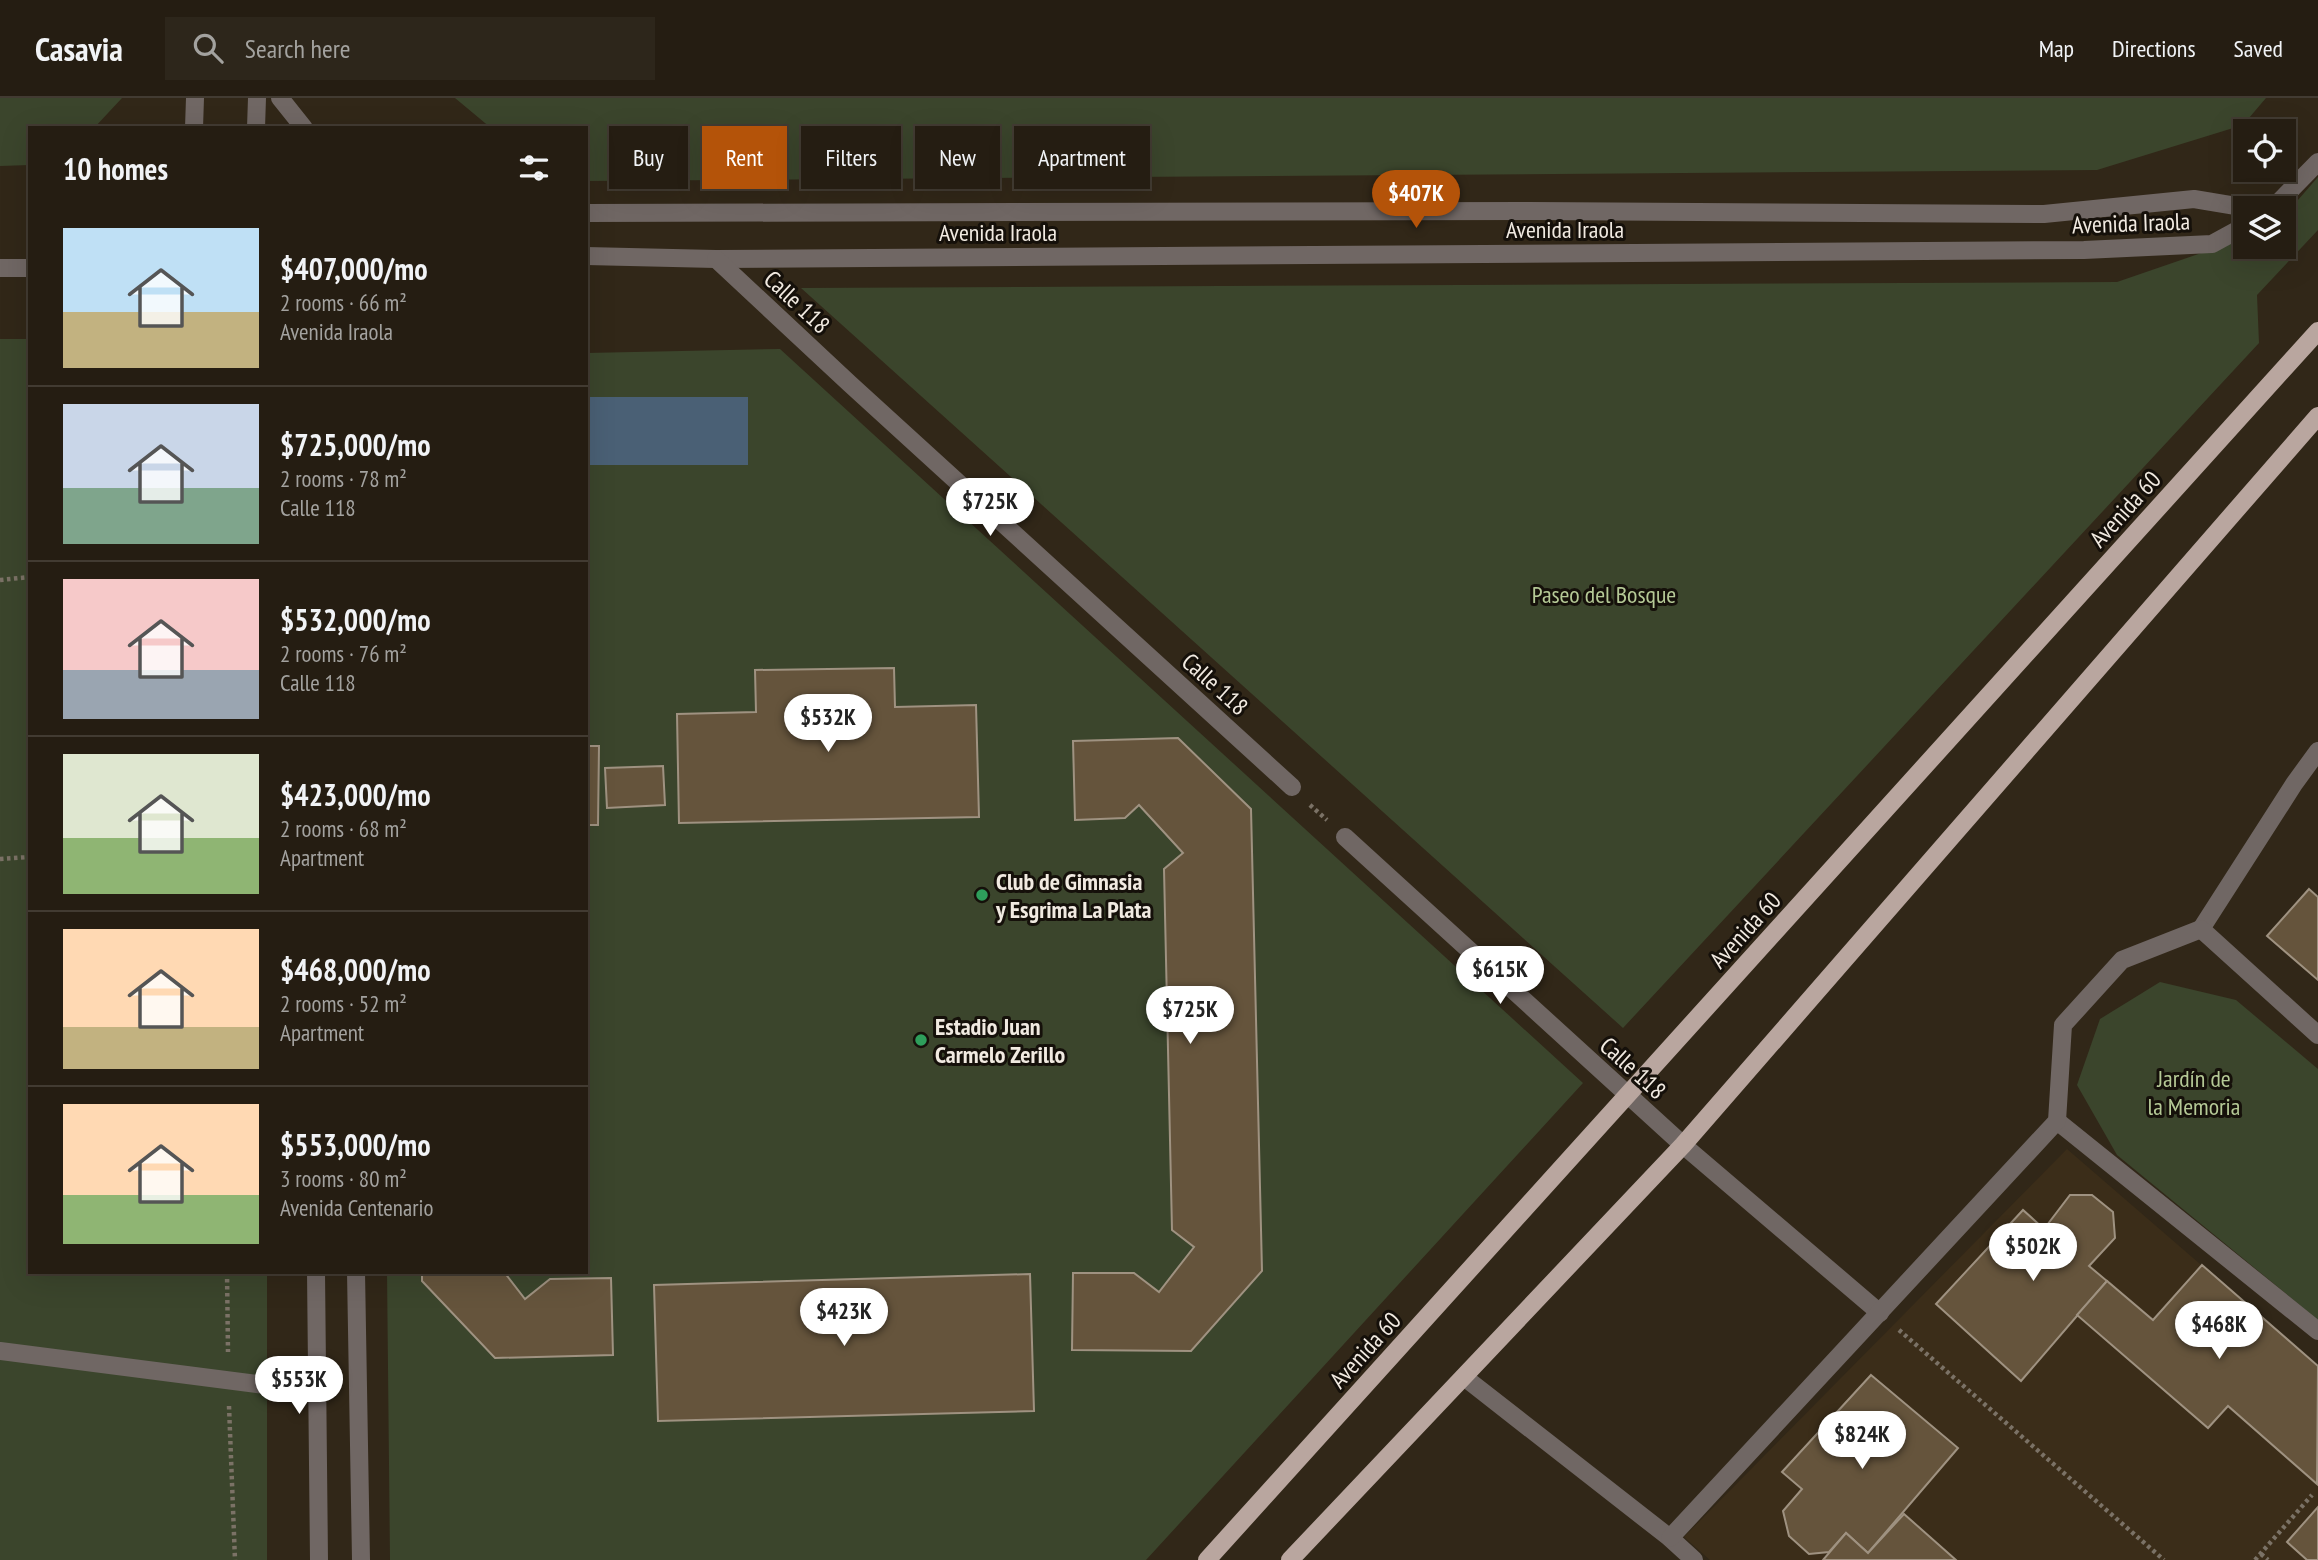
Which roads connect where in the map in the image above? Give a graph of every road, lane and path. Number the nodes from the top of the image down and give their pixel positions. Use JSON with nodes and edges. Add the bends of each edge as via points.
{"nodes":[{"id":1,"x":195,"y":98,"type":"edge"},
{"id":2,"x":257,"y":98,"type":"edge"},
{"id":3,"x":280,"y":98,"type":"edge"},
{"id":4,"x":194,"y":126,"type":"edge"},
{"id":5,"x":256,"y":126,"type":"edge"},
{"id":6,"x":302,"y":126,"type":"edge"},
{"id":7,"x":2318,"y":162,"type":"edge"},
{"id":8,"x":2285,"y":196,"type":"edge"},
{"id":9,"x":2233,"y":206,"type":"edge"},
{"id":10,"x":588,"y":213,"type":"edge"},
{"id":11,"x":2233,"y":233,"type":"edge"},
{"id":12,"x":588,"y":256,"type":"edge"},
{"id":13,"x":716,"y":259,"type":"junction"},
{"id":14,"x":0,"y":268,"type":"edge"},
{"id":15,"x":28,"y":268,"type":"edge"},
{"id":16,"x":2318,"y":331,"type":"edge"},
{"id":17,"x":2318,"y":416,"type":"edge"},
{"id":18,"x":28,"y":577,"type":"edge"},
{"id":19,"x":0,"y":580,"type":"edge"},
{"id":20,"x":2318,"y":751,"type":"edge"},
{"id":21,"x":1292,"y":787,"type":"joint"},
{"id":22,"x":1345,"y":837,"type":"joint"},
{"id":23,"x":28,"y":857,"type":"edge"},
{"id":24,"x":0,"y":859,"type":"edge"},
{"id":25,"x":2201,"y":929,"type":"junction"},
{"id":26,"x":2318,"y":1035,"type":"edge"},
{"id":27,"x":1628,"y":1097,"type":"junction"},
{"id":28,"x":2057,"y":1121,"type":"junction"},
{"id":29,"x":1683,"y":1145,"type":"junction"},
{"id":30,"x":227,"y":1274,"type":"edge"},
{"id":31,"x":316,"y":1274,"type":"edge"},
{"id":32,"x":356,"y":1274,"type":"edge"},
{"id":33,"x":1880,"y":1313,"type":"junction"},
{"id":34,"x":2318,"y":1331,"type":"edge"},
{"id":35,"x":0,"y":1351,"type":"edge"},
{"id":36,"x":1464,"y":1377,"type":"junction"},
{"id":37,"x":228,"y":1380,"type":"junction"},
{"id":38,"x":318,"y":1392,"type":"junction"},
{"id":39,"x":2312,"y":1495,"type":"dead end"},
{"id":40,"x":1670,"y":1538,"type":"junction"},
{"id":41,"x":2261,"y":1554,"type":"junction"},
{"id":42,"x":235,"y":1560,"type":"edge"},
{"id":43,"x":319,"y":1560,"type":"edge"},
{"id":44,"x":361,"y":1560,"type":"edge"},
{"id":45,"x":1207,"y":1560,"type":"edge"},
{"id":46,"x":1290,"y":1560,"type":"edge"},
{"id":47,"x":1694,"y":1560,"type":"edge"},
{"id":48,"x":2164,"y":1560,"type":"edge"},
{"id":49,"x":2255,"y":1560,"type":"edge"},
{"id":50,"x":2268,"y":1560,"type":"edge"}],
"edges":[{"from":1,"to":4,"type":"street"},
{"from":2,"to":5,"type":"street"},
{"from":3,"to":6,"type":"street"},
{"from":7,"to":8,"type":"street"},
{"from":9,"to":10,"type":"street","via":[[2194,199],[2044,214]]},
{"from":11,"to":13,"type":"street","name":"Avenida Iraola","via":[[2212,244],[2084,250]]},
{"from":12,"to":13,"type":"street","name":"Avenida Iraola"},
{"from":13,"to":21,"type":"street","name":"Calle 118"},
{"from":14,"to":15,"type":"street"},
{"from":16,"to":27,"type":"main road","name":"Avenida 60"},
{"from":17,"to":29,"type":"main road"},
{"from":18,"to":19,"type":"path"},
{"from":20,"to":25,"type":"street"},
{"from":21,"to":22,"type":"path"},
{"from":22,"to":27,"type":"street","name":"Calle 118"},
{"from":23,"to":24,"type":"path"},
{"from":25,"to":26,"type":"street"},
{"from":25,"to":28,"type":"street","via":[[2122,960],[2063,1025]]},
{"from":27,"to":29,"type":"street","name":"Calle 118"},
{"from":27,"to":45,"type":"main road","name":"Avenida 60"},
{"from":28,"to":33,"type":"street"},
{"from":28,"to":34,"type":"street"},
{"from":29,"to":33,"type":"street","name":"Calle 118"},
{"from":29,"to":36,"type":"main road"},
{"from":30,"to":37,"type":"path"},
{"from":31,"to":38,"type":"street"},
{"from":32,"to":44,"type":"street"},
{"from":33,"to":40,"type":"street"},
{"from":33,"to":48,"type":"path"},
{"from":35,"to":37,"type":"street"},
{"from":36,"to":40,"type":"street"},
{"from":36,"to":46,"type":"main road"},
{"from":37,"to":38,"type":"street"},
{"from":37,"to":42,"type":"path"},
{"from":38,"to":43,"type":"street"},
{"from":39,"to":41,"type":"path"},
{"from":40,"to":47,"type":"street"},
{"from":41,"to":49,"type":"path"},
{"from":41,"to":50,"type":"path"}]}
